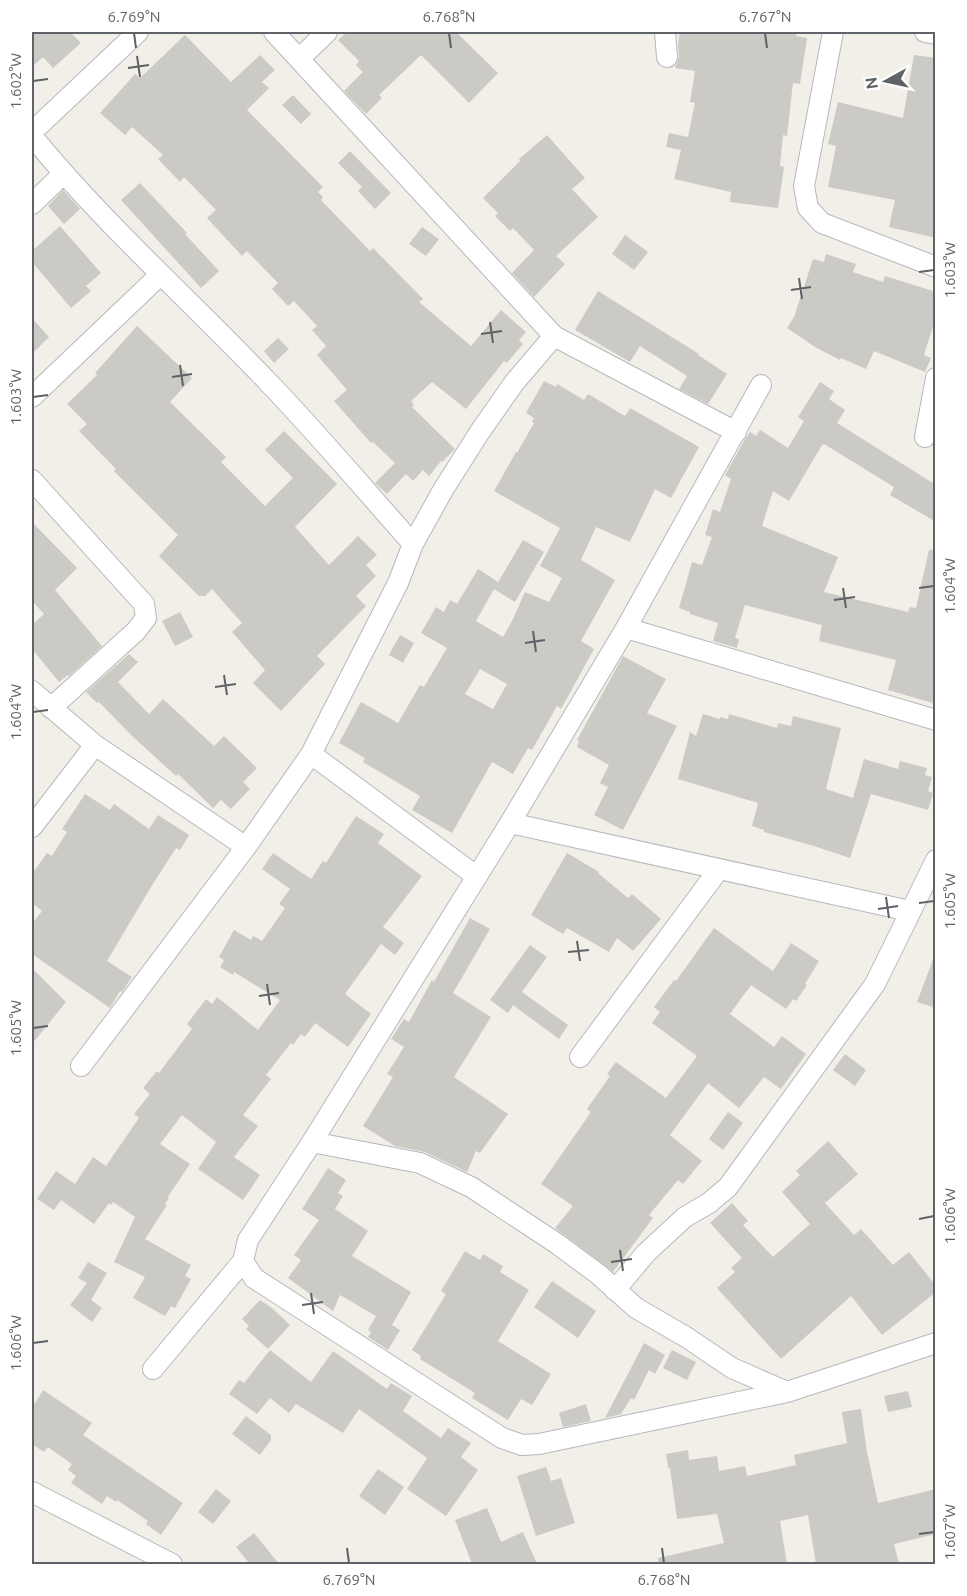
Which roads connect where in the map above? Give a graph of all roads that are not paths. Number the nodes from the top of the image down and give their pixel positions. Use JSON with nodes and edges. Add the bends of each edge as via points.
{"nodes":[{"id":1,"x":138,"y":32,"type":"edge"},
{"id":2,"x":274,"y":32,"type":"edge"},
{"id":3,"x":327,"y":32,"type":"edge"},
{"id":4,"x":665,"y":32,"type":"edge"},
{"id":5,"x":834,"y":32,"type":"edge"},
{"id":6,"x":925,"y":32,"type":"edge"},
{"id":7,"x":936,"y":34,"type":"edge"},
{"id":8,"x":667,"y":57,"type":"dead end"},
{"id":9,"x":299,"y":59,"type":"junction"},
{"id":10,"x":32,"y":134,"type":"edge"},
{"id":11,"x":63,"y":174,"type":"junction"},
{"id":12,"x":32,"y":204,"type":"edge"},
{"id":13,"x":936,"y":267,"type":"edge"},
{"id":14,"x":160,"y":275,"type":"junction"},
{"id":15,"x":554,"y":336,"type":"junction"},
{"id":16,"x":936,"y":378,"type":"edge"},
{"id":17,"x":761,"y":385,"type":"dead end"},
{"id":18,"x":32,"y":397,"type":"edge"},
{"id":19,"x":736,"y":432,"type":"junction"},
{"id":20,"x":925,"y":437,"type":"dead end"},
{"id":21,"x":32,"y":480,"type":"edge"},
{"id":22,"x":413,"y":544,"type":"junction"},
{"id":23,"x":626,"y":628,"type":"junction"},
{"id":24,"x":32,"y":691,"type":"edge"},
{"id":25,"x":51,"y":708,"type":"junction"},
{"id":26,"x":936,"y":720,"type":"edge"},
{"id":27,"x":95,"y":745,"type":"junction"},
{"id":28,"x":311,"y":754,"type":"junction"},
{"id":29,"x":510,"y":823,"type":"junction"},
{"id":30,"x":32,"y":827,"type":"edge"},
{"id":31,"x":246,"y":847,"type":"junction"},
{"id":32,"x":936,"y":860,"type":"edge"},
{"id":33,"x":719,"y":869,"type":"junction"},
{"id":34,"x":476,"y":876,"type":"junction"},
{"id":35,"x":910,"y":911,"type":"junction"},
{"id":36,"x":580,"y":1057,"type":"dead end"},
{"id":37,"x":81,"y":1066,"type":"dead end"},
{"id":38,"x":312,"y":1142,"type":"junction"},
{"id":39,"x":243,"y":1261,"type":"junction"},
{"id":40,"x":615,"y":1290,"type":"junction"},
{"id":41,"x":936,"y":1343,"type":"edge"},
{"id":42,"x":153,"y":1369,"type":"dead end"},
{"id":43,"x":787,"y":1392,"type":"junction"},
{"id":44,"x":32,"y":1492,"type":"edge"},
{"id":45,"x":172,"y":1564,"type":"edge"}],
"edges":[{"from":1,"to":10,"type":"street"},
{"from":2,"to":9,"type":"street"},
{"from":3,"to":9,"type":"street"},
{"from":4,"to":8,"type":"street"},
{"from":5,"to":13,"type":"street","via":[[804,186],[808,208],[822,223]]},
{"from":6,"to":7,"type":"street"},
{"from":9,"to":15,"type":"street"},
{"from":10,"to":11,"type":"street"},
{"from":11,"to":12,"type":"street"},
{"from":11,"to":14,"type":"street"},
{"from":14,"to":18,"type":"street"},
{"from":14,"to":22,"type":"street","via":[[268,382]]},
{"from":15,"to":19,"type":"street"},
{"from":15,"to":22,"type":"street","via":[[478,433]]},
{"from":16,"to":20,"type":"street"},
{"from":17,"to":19,"type":"street"},
{"from":19,"to":23,"type":"street"},
{"from":21,"to":25,"type":"street","via":[[144,604],[146,618]]},
{"from":22,"to":28,"type":"street","via":[[398,583]]},
{"from":23,"to":26,"type":"street"},
{"from":23,"to":29,"type":"street"},
{"from":24,"to":25,"type":"street"},
{"from":25,"to":27,"type":"street"},
{"from":27,"to":30,"type":"street"},
{"from":27,"to":31,"type":"street"},
{"from":28,"to":31,"type":"street"},
{"from":28,"to":34,"type":"street"},
{"from":29,"to":33,"type":"street"},
{"from":29,"to":34,"type":"street"},
{"from":31,"to":37,"type":"street"},
{"from":32,"to":35,"type":"street"},
{"from":33,"to":35,"type":"street"},
{"from":33,"to":36,"type":"street"},
{"from":34,"to":38,"type":"street"},
{"from":35,"to":40,"type":"street","via":[[875,984],[728,1187],[685,1217],[646,1253]]},
{"from":38,"to":39,"type":"street","via":[[248,1240]]},
{"from":38,"to":40,"type":"street","via":[[420,1163],[471,1187],[556,1243]]},
{"from":39,"to":42,"type":"street"},
{"from":39,"to":43,"type":"street","via":[[254,1278],[502,1438],[522,1445]]},
{"from":40,"to":43,"type":"street","via":[[636,1308],[732,1368]]},
{"from":41,"to":43,"type":"street"},
{"from":44,"to":45,"type":"street"}]}
